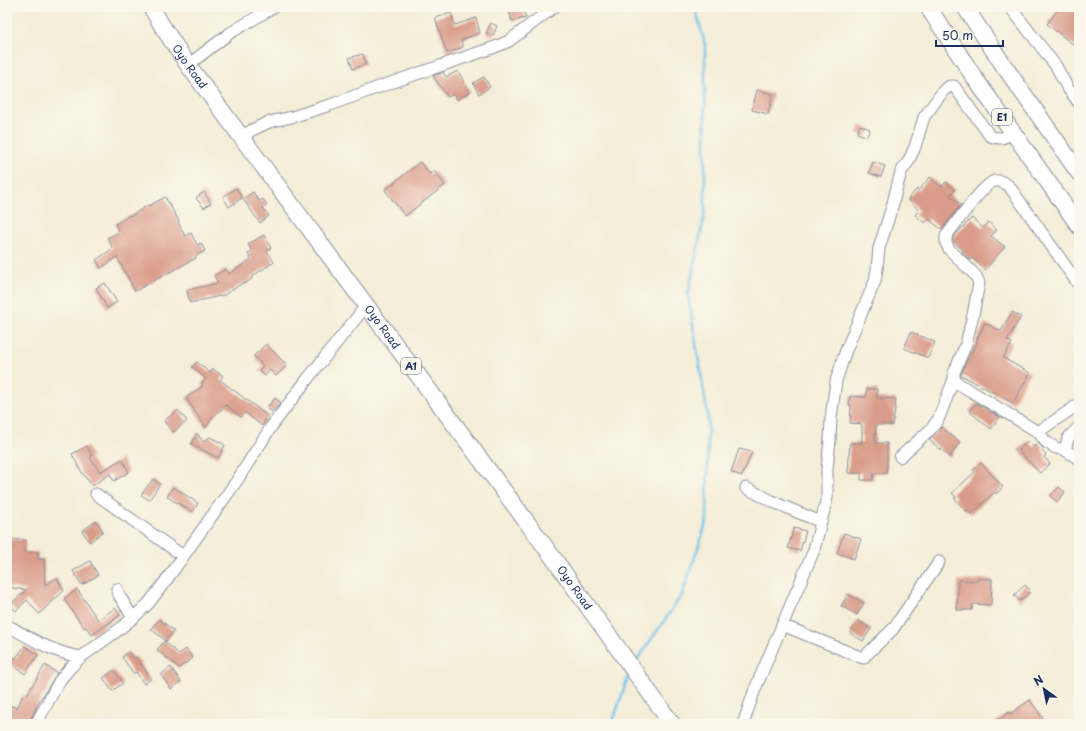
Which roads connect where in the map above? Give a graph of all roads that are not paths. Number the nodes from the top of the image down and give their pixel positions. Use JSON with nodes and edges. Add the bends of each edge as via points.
{"nodes":[{"id":1,"x":152,"y":7,"type":"edge"},
{"id":2,"x":274,"y":7,"type":"edge"},
{"id":3,"x":554,"y":7,"type":"edge"},
{"id":4,"x":928,"y":7,"type":"edge"},
{"id":5,"x":1010,"y":7,"type":"edge"},
{"id":6,"x":969,"y":9,"type":"edge"},
{"id":7,"x":188,"y":65,"type":"junction"},
{"id":8,"x":1079,"y":103,"type":"edge"},
{"id":9,"x":1013,"y":133,"type":"junction"},
{"id":10,"x":242,"y":137,"type":"junction"},
{"id":11,"x":1079,"y":173,"type":"edge"},
{"id":12,"x":1079,"y":226,"type":"edge"},
{"id":13,"x":1079,"y":285,"type":"edge"},
{"id":14,"x":366,"y":306,"type":"junction"},
{"id":15,"x":954,"y":379,"type":"junction"},
{"id":16,"x":1079,"y":404,"type":"edge"},
{"id":17,"x":1079,"y":427,"type":"edge"},
{"id":18,"x":1038,"y":432,"type":"junction"},
{"id":19,"x":1065,"y":450,"type":"junction"},
{"id":20,"x":900,"y":457,"type":"dead end"},
{"id":21,"x":1079,"y":459,"type":"edge"},
{"id":22,"x":746,"y":488,"type":"dead end"},
{"id":23,"x":96,"y":494,"type":"dead end"},
{"id":24,"x":821,"y":522,"type":"junction"},
{"id":25,"x":183,"y":556,"type":"junction"},
{"id":26,"x":939,"y":562,"type":"dead end"},
{"id":27,"x":117,"y":589,"type":"dead end"},
{"id":28,"x":133,"y":618,"type":"junction"},
{"id":29,"x":7,"y":625,"type":"edge"},
{"id":30,"x":782,"y":625,"type":"junction"},
{"id":31,"x":82,"y":657,"type":"junction"},
{"id":32,"x":36,"y":724,"type":"edge"},
{"id":33,"x":672,"y":724,"type":"edge"},
{"id":34,"x":744,"y":724,"type":"edge"}],
"edges":[{"from":1,"to":7,"type":"highway","name":"Oyo Road","number":"A1"},
{"from":2,"to":7,"type":"street","via":[[230,33]]},
{"from":3,"to":10,"type":"street","via":[[510,41],[495,48],[330,106],[269,122]]},
{"from":4,"to":9,"type":"highway","number":"E1"},
{"from":5,"to":8,"type":"street","via":[[1056,66],[1067,88]]},
{"from":6,"to":11,"type":"highway","via":[[1002,63]]},
{"from":7,"to":10,"type":"highway","name":"Oyo Road","number":"A1"},
{"from":9,"to":12,"type":"highway","number":"E1"},
{"from":9,"to":24,"type":"street","via":[[1003,138],[990,136],[954,86],[944,90],[924,117],[915,147],[898,183],[879,248],[875,281],[836,381],[827,469],[827,498]]},
{"from":10,"to":14,"type":"highway","name":"Oyo Road","number":"A1"},
{"from":13,"to":15,"type":"street","via":[[1009,186],[1001,181],[994,181],[986,186],[946,236],[949,249],[979,282],[966,344]]},
{"from":14,"to":25,"type":"street","via":[[271,427],[236,482]]},
{"from":14,"to":33,"type":"highway","name":"Oyo Road","number":"A1","via":[[549,552]]},
{"from":15,"to":18,"type":"street"},
{"from":15,"to":20,"type":"street","via":[[938,420]]},
{"from":16,"to":18,"type":"street"},
{"from":17,"to":19,"type":"street","via":[[1068,438]]},
{"from":18,"to":19,"type":"street","via":[[1046,442]]},
{"from":19,"to":21,"type":"street"},
{"from":22,"to":24,"type":"street"},
{"from":23,"to":25,"type":"street"},
{"from":24,"to":30,"type":"street","via":[[814,550]]},
{"from":25,"to":28,"type":"street","via":[[149,603]]},
{"from":26,"to":30,"type":"street","via":[[893,629],[863,658]]},
{"from":27,"to":28,"type":"street"},
{"from":28,"to":31,"type":"street"},
{"from":29,"to":31,"type":"street","via":[[49,648]]},
{"from":30,"to":34,"type":"street","via":[[755,689]]},
{"from":31,"to":32,"type":"street","via":[[60,680]]}]}
